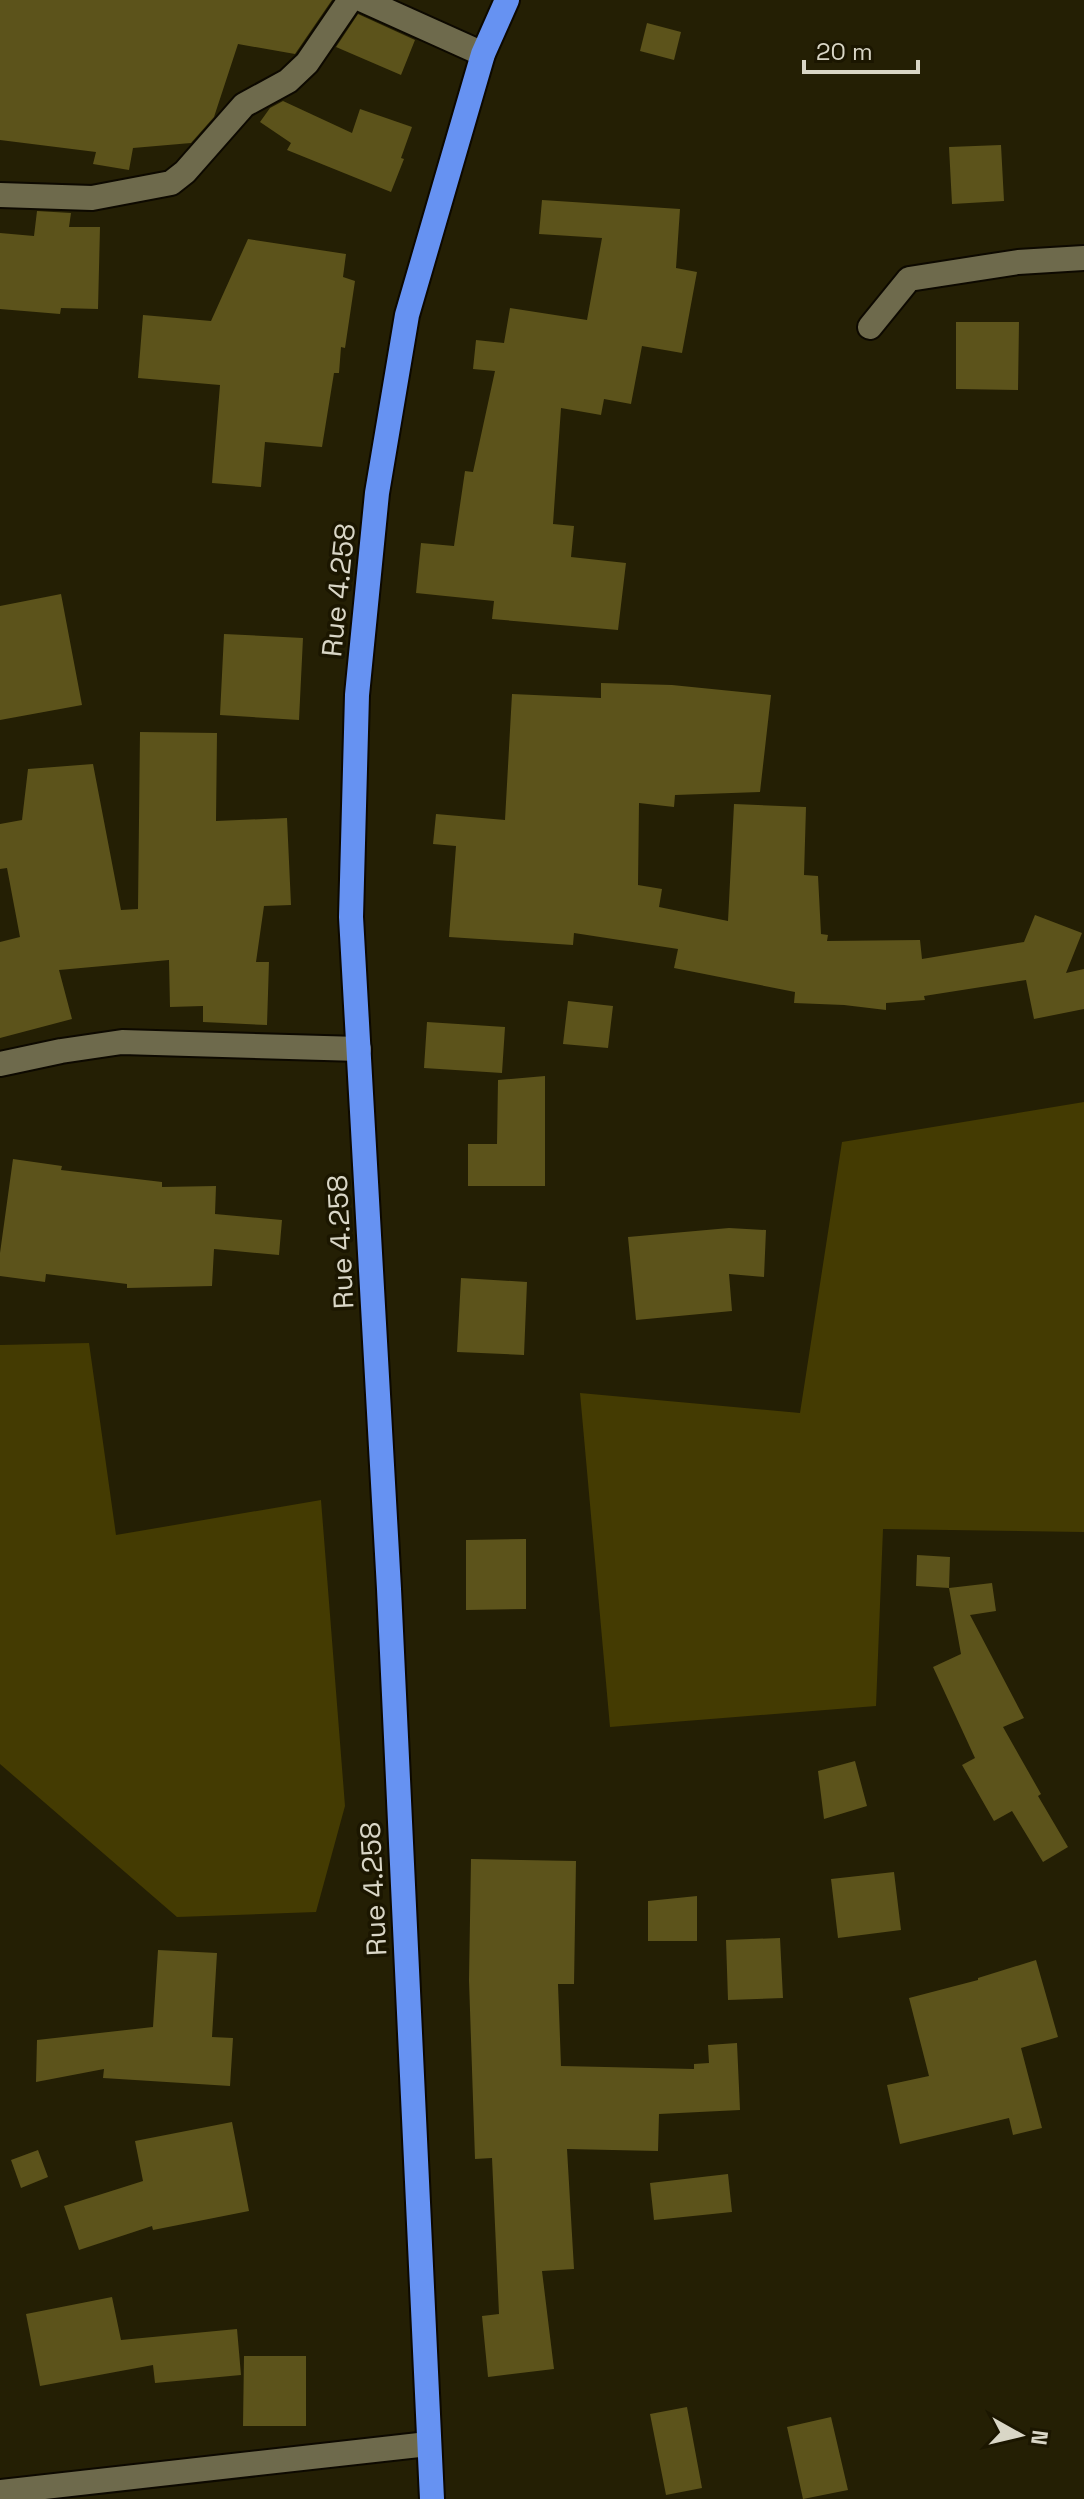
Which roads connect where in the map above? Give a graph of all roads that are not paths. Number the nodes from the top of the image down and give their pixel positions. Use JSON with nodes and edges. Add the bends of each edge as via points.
{"nodes":[{"id":1,"x":350,"y":0,"type":"edge"},
{"id":2,"x":363,"y":0,"type":"edge"},
{"id":3,"x":507,"y":0,"type":"edge"},
{"id":4,"x":483,"y":54,"type":"junction"},
{"id":5,"x":0,"y":195,"type":"edge"},
{"id":6,"x":1084,"y":258,"type":"edge"},
{"id":7,"x":870,"y":327,"type":"dead end"},
{"id":8,"x":359,"y":1049,"type":"junction"},
{"id":9,"x":0,"y":1064,"type":"edge"},
{"id":10,"x":428,"y":2444,"type":"junction"},
{"id":11,"x":0,"y":2492,"type":"edge"},
{"id":12,"x":432,"y":2499,"type":"edge"}],
"edges":[{"from":1,"to":5,"type":"street","via":[[307,63],[288,81],[244,105],[171,183],[92,198]]},
{"from":2,"to":4,"type":"street"},
{"from":3,"to":4,"type":"highway","name":"Rue 4.258"},
{"from":4,"to":8,"type":"highway","name":"Rue 4.258","via":[[407,315],[377,493],[357,695],[351,917]]},
{"from":6,"to":7,"type":"street","via":[[909,279]]},
{"from":8,"to":9,"type":"street","via":[[122,1042]]},
{"from":8,"to":10,"type":"highway","name":"Rue 4.258"},
{"from":10,"to":11,"type":"street"},
{"from":10,"to":12,"type":"highway","name":"Rue 4.258"}]}
